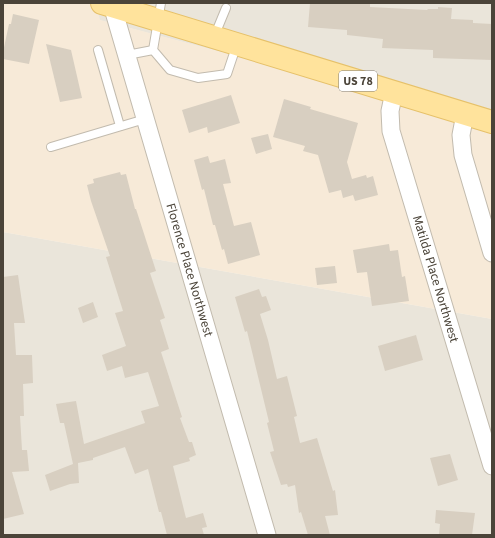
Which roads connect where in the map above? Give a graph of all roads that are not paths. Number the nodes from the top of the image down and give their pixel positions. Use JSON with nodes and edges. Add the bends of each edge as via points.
{"nodes":[{"id":1,"x":107,"y":4,"type":"edge"},
{"id":2,"x":226,"y":8,"type":"dead end"},
{"id":3,"x":160,"y":11,"type":"edge"},
{"id":4,"x":214,"y":37,"type":"junction"},
{"id":5,"x":237,"y":44,"type":"junction"},
{"id":6,"x":98,"y":50,"type":"dead end"},
{"id":7,"x":153,"y":50,"type":"junction"},
{"id":8,"x":127,"y":55,"type":"junction"},
{"id":9,"x":394,"y":92,"type":"junction"},
{"id":10,"x":465,"y":114,"type":"junction"},
{"id":11,"x":145,"y":119,"type":"junction"},
{"id":12,"x":492,"y":122,"type":"edge"},
{"id":13,"x":120,"y":126,"type":"junction"},
{"id":14,"x":51,"y":147,"type":"dead end"},
{"id":15,"x":492,"y":253,"type":"edge"},
{"id":16,"x":492,"y":466,"type":"edge"},
{"id":17,"x":266,"y":535,"type":"edge"}],
"edges":[{"from":1,"to":3,"type":"main road","number":"US 78"},
{"from":1,"to":8,"type":"street","name":"Florence Place Northwest"},
{"from":2,"to":4,"type":"lane"},
{"from":3,"to":4,"type":"main road","number":"US 78"},
{"from":3,"to":7,"type":"lane"},
{"from":4,"to":5,"type":"main road","number":"US 78"},
{"from":5,"to":7,"type":"lane","via":[[227,74],[198,78],[170,70]]},
{"from":5,"to":9,"type":"main road","number":"US 78"},
{"from":6,"to":13,"type":"lane"},
{"from":7,"to":8,"type":"lane"},
{"from":8,"to":11,"type":"street","name":"Florence Place Northwest"},
{"from":9,"to":10,"type":"main road","number":"US 78"},
{"from":9,"to":16,"type":"street","name":"Matilda Place Northwest","via":[[390,111],[392,132]]},
{"from":10,"to":12,"type":"main road","number":"US 78"},
{"from":10,"to":15,"type":"street","via":[[461,135],[463,155]]},
{"from":11,"to":13,"type":"lane"},
{"from":11,"to":17,"type":"street","name":"Florence Place Northwest"},
{"from":13,"to":14,"type":"lane"}]}
